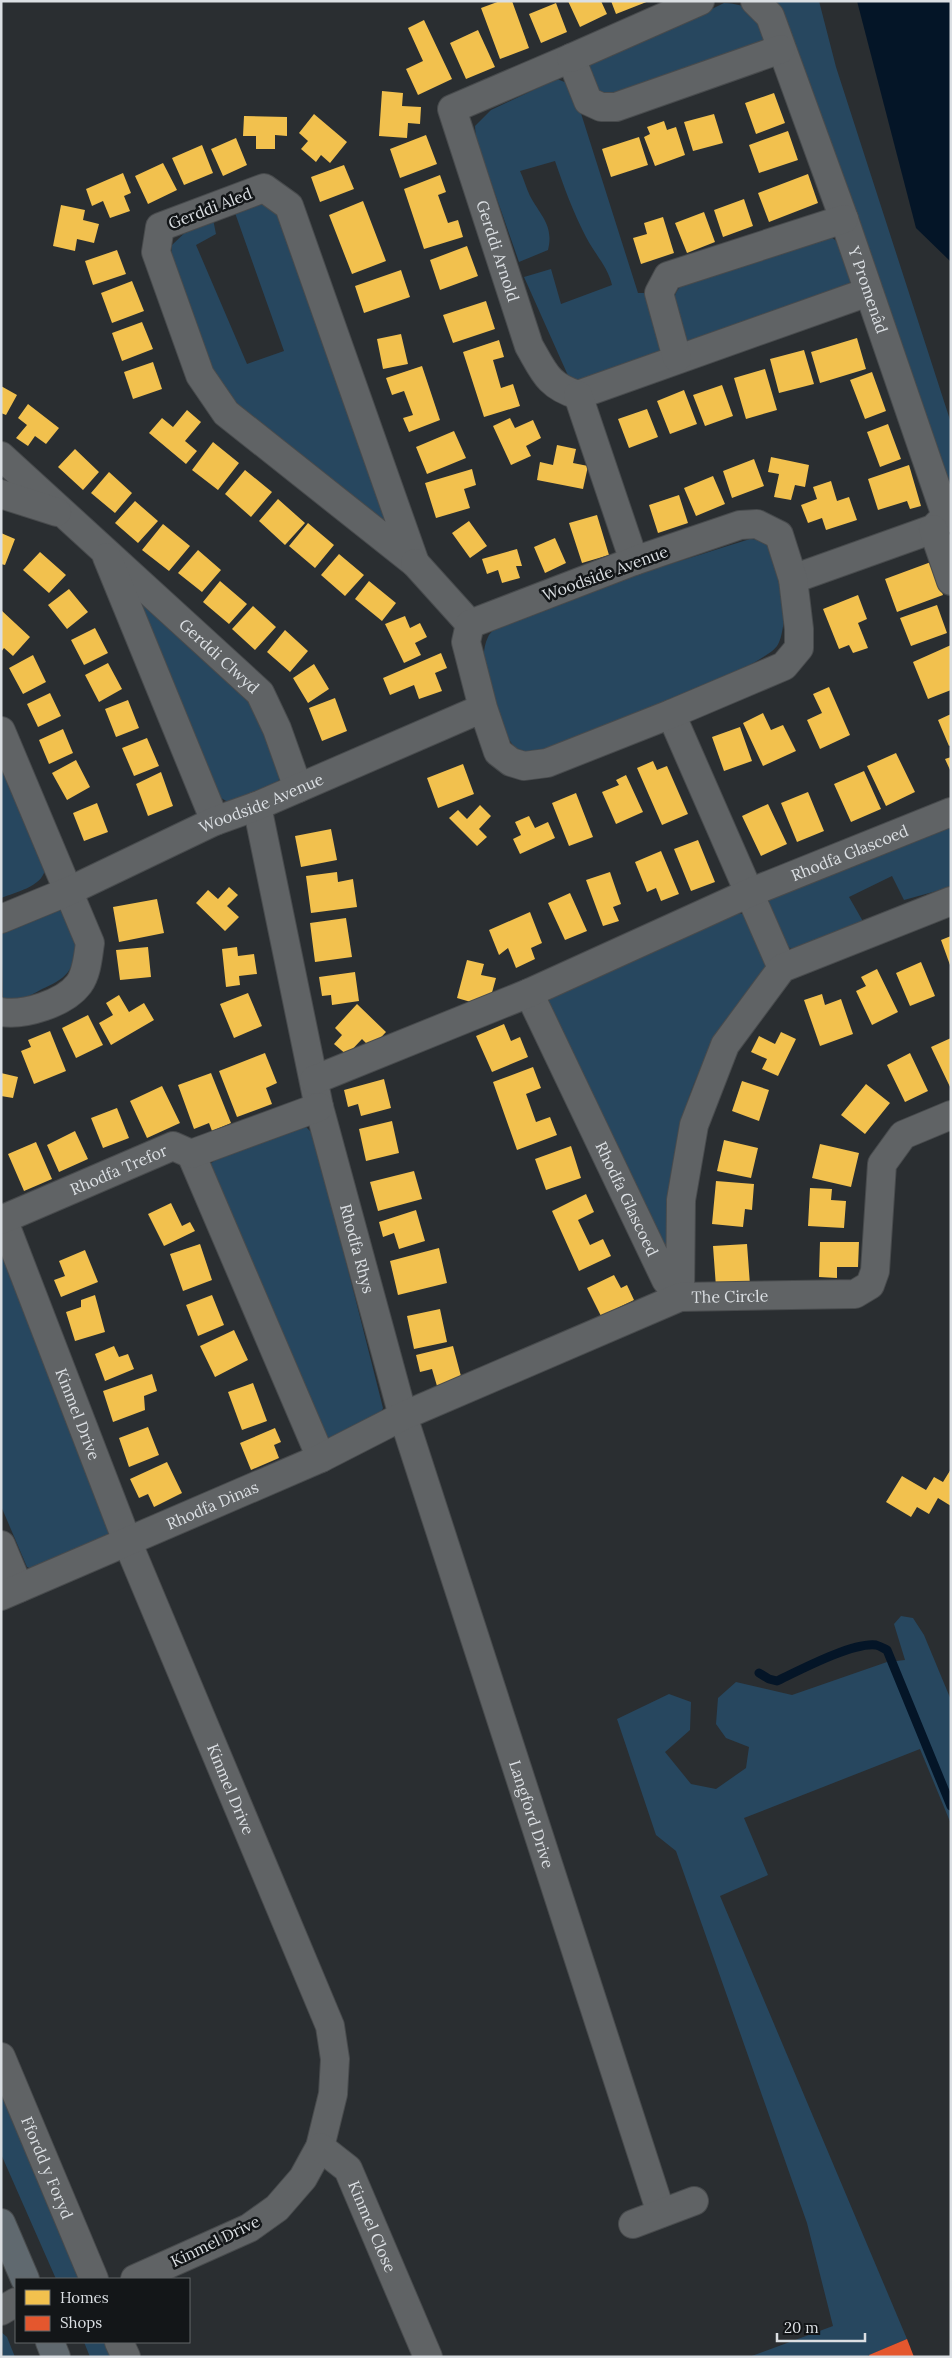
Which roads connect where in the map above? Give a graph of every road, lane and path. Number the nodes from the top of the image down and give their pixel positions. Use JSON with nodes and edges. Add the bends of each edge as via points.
{"nodes":[{"id":1,"x":700,"y":1,"type":"edge"},
{"id":2,"x":755,"y":1,"type":"edge"},
{"id":3,"x":780,"y":49,"type":"junction"},
{"id":4,"x":571,"y":58,"type":"junction"},
{"id":5,"x":844,"y":219,"type":"junction"},
{"id":6,"x":868,"y":292,"type":"junction"},
{"id":7,"x":677,"y":358,"type":"junction"},
{"id":8,"x":578,"y":395,"type":"junction"},
{"id":9,"x":1,"y":456,"type":"edge"},
{"id":10,"x":1,"y":494,"type":"edge"},
{"id":11,"x":66,"y":514,"type":"junction"},
{"id":12,"x":933,"y":529,"type":"junction"},
{"id":13,"x":104,"y":550,"type":"junction"},
{"id":14,"x":634,"y":561,"type":"junction"},
{"id":15,"x":415,"y":563,"type":"junction"},
{"id":16,"x":793,"y":579,"type":"junction"},
{"id":17,"x":951,"y":581,"type":"edge"},
{"id":18,"x":470,"y":624,"type":"junction"},
{"id":19,"x":483,"y":708,"type":"junction"},
{"id":20,"x":671,"y":714,"type":"junction"},
{"id":21,"x":1,"y":731,"type":"edge"},
{"id":22,"x":298,"y":788,"type":"junction"},
{"id":23,"x":257,"y":806,"type":"junction"},
{"id":24,"x":951,"y":812,"type":"edge"},
{"id":25,"x":216,"y":821,"type":"junction"},
{"id":26,"x":69,"y":891,"type":"junction"},
{"id":27,"x":749,"y":893,"type":"junction"},
{"id":28,"x":951,"y":901,"type":"edge"},
{"id":29,"x":1,"y":919,"type":"edge"},
{"id":30,"x":782,"y":968,"type":"junction"},
{"id":31,"x":529,"y":993,"type":"junction"},
{"id":32,"x":1,"y":1012,"type":"edge"},
{"id":33,"x":314,"y":1080,"type":"junction"},
{"id":34,"x":319,"y":1107,"type":"junction"},
{"id":35,"x":951,"y":1115,"type":"edge"},
{"id":36,"x":191,"y":1154,"type":"junction"},
{"id":37,"x":2,"y":1219,"type":"edge"},
{"id":38,"x":680,"y":1297,"type":"junction"},
{"id":39,"x":403,"y":1416,"type":"junction"},
{"id":40,"x":320,"y":1458,"type":"junction"},
{"id":41,"x":128,"y":1541,"type":"junction"},
{"id":42,"x":1,"y":1545,"type":"edge"},
{"id":43,"x":10,"y":1592,"type":"edge"},
{"id":44,"x":1,"y":2057,"type":"edge"},
{"id":45,"x":320,"y":2147,"type":"junction"},
{"id":46,"x":694,"y":2201,"type":"dead end"},
{"id":47,"x":661,"y":2213,"type":"junction"},
{"id":48,"x":1,"y":2223,"type":"edge"},
{"id":49,"x":633,"y":2224,"type":"dead end"},
{"id":50,"x":24,"y":2278,"type":"edge"},
{"id":51,"x":94,"y":2278,"type":"edge"},
{"id":52,"x":137,"y":2278,"type":"edge"},
{"id":53,"x":15,"y":2303,"type":"edge"},
{"id":54,"x":1,"y":2311,"type":"edge"},
{"id":55,"x":50,"y":2343,"type":"edge"},
{"id":56,"x":119,"y":2343,"type":"edge"},
{"id":57,"x":56,"y":2357,"type":"edge"},
{"id":58,"x":126,"y":2357,"type":"edge"},
{"id":59,"x":428,"y":2357,"type":"edge"}],
"edges":[{"from":1,"to":4,"type":"street","name":"Gerddi Arnold"},
{"from":2,"to":3,"type":"street","name":"Y Promenâd","via":[[770,16]]},
{"from":3,"to":4,"type":"street","via":[[616,108],[601,107],[588,101]]},
{"from":3,"to":5,"type":"street","name":"Y Promenâd"},
{"from":4,"to":8,"type":"street","name":"Gerddi Arnold","via":[[452,109],[529,346],[549,380],[561,390]]},
{"from":5,"to":6,"type":"street","name":"Y Promenâd"},
{"from":5,"to":7,"type":"street","via":[[668,276],[659,293]]},
{"from":6,"to":7,"type":"street"},
{"from":6,"to":12,"type":"street","name":"Y Promenâd","via":[[946,516]]},
{"from":7,"to":8,"type":"street"},
{"from":8,"to":14,"type":"street"},
{"from":9,"to":11,"type":"street","name":"Gerddi Clwyd"},
{"from":10,"to":11,"type":"street"},
{"from":11,"to":13,"type":"street","name":"Gerddi Clwyd"},
{"from":12,"to":16,"type":"street"},
{"from":12,"to":17,"type":"street"},
{"from":13,"to":22,"type":"street","name":"Gerddi Clwyd","via":[[260,693]]},
{"from":13,"to":25,"type":"street","name":"Gerddi Clwyd"},
{"from":14,"to":16,"type":"street","name":"Woodside Avenue","via":[[740,525],[757,524],[779,535]]},
{"from":14,"to":18,"type":"street","name":"Woodside Avenue"},
{"from":15,"to":15,"type":"street","name":"Gerddi Aled","via":[[288,206],[264,188],[160,227],[156,252],[159,261],[200,375],[226,413]]},
{"from":15,"to":18,"type":"street","name":"Gerddi Aled"},
{"from":16,"to":20,"type":"street","name":"Woodside Avenue","via":[[799,648],[784,666]]},
{"from":18,"to":19,"type":"street","name":"Woodside Avenue","via":[[466,642]]},
{"from":19,"to":20,"type":"street","name":"Woodside Avenue","via":[[498,752],[511,762],[524,766],[547,763]]},
{"from":19,"to":22,"type":"street","name":"Woodside Avenue"},
{"from":20,"to":27,"type":"street"},
{"from":21,"to":26,"type":"street"},
{"from":22,"to":23,"type":"street","name":"Woodside Avenue"},
{"from":23,"to":25,"type":"street","name":"Woodside Avenue"},
{"from":23,"to":33,"type":"street","name":"Rhodfa Rhys"},
{"from":24,"to":27,"type":"street","name":"Rhodfa Glascoed"},
{"from":25,"to":26,"type":"street","name":"Woodside Avenue"},
{"from":26,"to":29,"type":"street","name":"Woodside Avenue"},
{"from":26,"to":32,"type":"street","via":[[90,943],[88,960],[78,984],[46,1006],[12,1014]]},
{"from":27,"to":30,"type":"street"},
{"from":27,"to":31,"type":"street","name":"Rhodfa Glascoed"},
{"from":28,"to":30,"type":"street"},
{"from":30,"to":38,"type":"street","name":"Rhodfa Glascoed","via":[[725,1045],[694,1125],[681,1200]]},
{"from":31,"to":33,"type":"street"},
{"from":31,"to":38,"type":"street","name":"Rhodfa Glascoed","via":[[666,1280]]},
{"from":33,"to":34,"type":"street","name":"Rhodfa Rhys"},
{"from":34,"to":36,"type":"street","name":"Rhodfa Trefor"},
{"from":34,"to":39,"type":"street","name":"Rhodfa Rhys"},
{"from":35,"to":38,"type":"street","name":"The Circle","via":[[903,1135],[882,1164],[876,1271],[870,1284],[855,1294]]},
{"from":36,"to":37,"type":"street","name":"Rhodfa Trefor","via":[[173,1146]]},
{"from":36,"to":40,"type":"street"},
{"from":37,"to":41,"type":"street","name":"Kinmel Drive"},
{"from":38,"to":39,"type":"street","name":"The Circle"},
{"from":39,"to":40,"type":"street","name":"Rhodfa Dinas"},
{"from":39,"to":47,"type":"street","name":"Langford Drive"},
{"from":40,"to":41,"type":"street","name":"Rhodfa Dinas"},
{"from":41,"to":43,"type":"street","name":"Rhodfa Dinas"},
{"from":41,"to":45,"type":"street","name":"Kinmel Drive","via":[[330,2026],[336,2059],[333,2094]]},
{"from":42,"to":43,"type":"street"},
{"from":44,"to":51,"type":"street","name":"Ffordd y Foryd"},
{"from":45,"to":52,"type":"street","name":"Kinmel Drive","via":[[303,2178],[277,2208],[249,2228]]},
{"from":45,"to":59,"type":"street","name":"Kinmel Close","via":[[348,2169],[400,2321]]},
{"from":46,"to":47,"type":"street"},
{"from":47,"to":49,"type":"street"},
{"from":48,"to":50,"type":"main road"},
{"from":53,"to":54,"type":"street"},
{"from":55,"to":57,"type":"main road"},
{"from":56,"to":58,"type":"street"}]}
